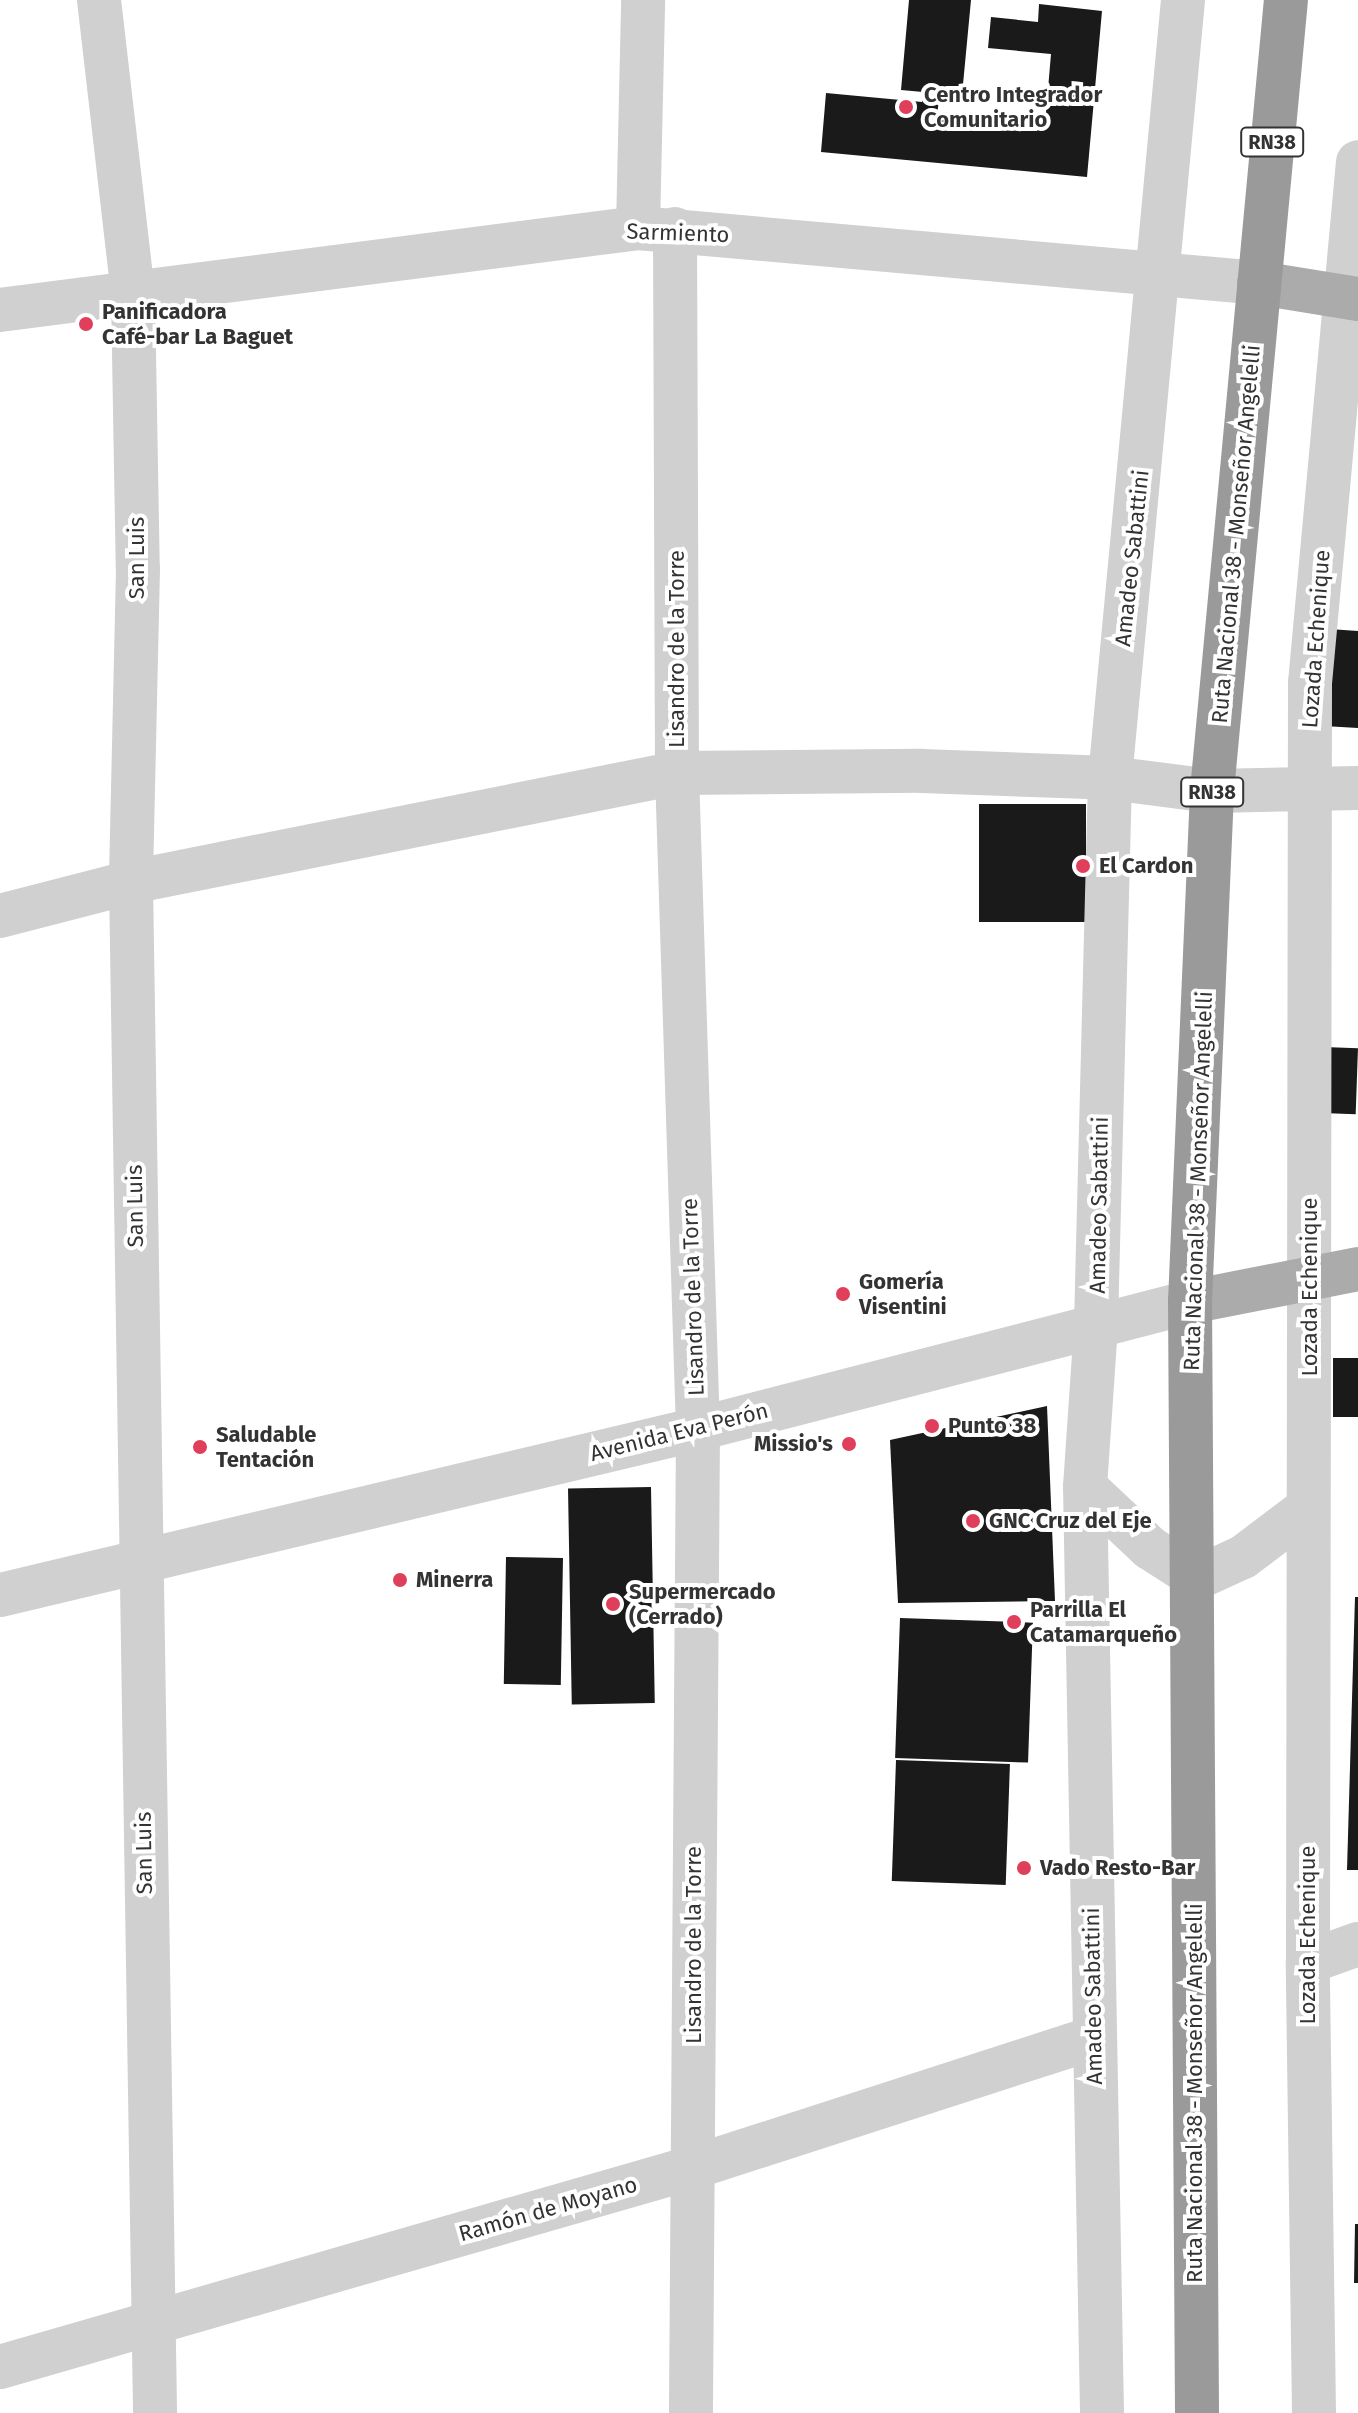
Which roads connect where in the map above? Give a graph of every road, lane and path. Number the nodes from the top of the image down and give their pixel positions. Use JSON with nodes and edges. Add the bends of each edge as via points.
{"nodes":[{"id":1,"x":99,"y":0,"type":"edge"},
{"id":2,"x":643,"y":0,"type":"edge"},
{"id":3,"x":1183,"y":0,"type":"edge"},
{"id":4,"x":1286,"y":0,"type":"edge"},
{"id":5,"x":1358,"y":162,"type":"edge"},
{"id":6,"x":657,"y":228,"type":"junction"},
{"id":7,"x":1162,"y":274,"type":"junction"},
{"id":8,"x":1259,"y":283,"type":"junction"},
{"id":9,"x":133,"y":295,"type":"junction"},
{"id":10,"x":1351,"y":298,"type":"edge"},
{"id":11,"x":0,"y":310,"type":"edge"},
{"id":12,"x":677,"y":773,"type":"junction"},
{"id":13,"x":1110,"y":778,"type":"junction"},
{"id":14,"x":1358,"y":788,"type":"edge"},
{"id":15,"x":1309,"y":789,"type":"junction"},
{"id":16,"x":1212,"y":791,"type":"junction"},
{"id":17,"x":131,"y":882,"type":"junction"},
{"id":18,"x":0,"y":916,"type":"edge"},
{"id":19,"x":1358,"y":1269,"type":"edge"},
{"id":20,"x":1311,"y":1279,"type":"junction"},
{"id":21,"x":1190,"y":1302,"type":"junction"},
{"id":22,"x":1096,"y":1324,"type":"junction"},
{"id":23,"x":698,"y":1429,"type":"junction"},
{"id":24,"x":1085,"y":1487,"type":"junction"},
{"id":25,"x":1308,"y":1508,"type":"junction"},
{"id":26,"x":138,"y":1558,"type":"junction"},
{"id":27,"x":1197,"y":1578,"type":"junction"},
{"id":28,"x":0,"y":1595,"type":"edge"},
{"id":29,"x":1358,"y":1944,"type":"edge"},
{"id":30,"x":1308,"y":1962,"type":"junction"},
{"id":31,"x":1093,"y":2038,"type":"junction"},
{"id":32,"x":694,"y":2167,"type":"junction"},
{"id":33,"x":153,"y":2322,"type":"junction"},
{"id":34,"x":0,"y":2367,"type":"edge"},
{"id":35,"x":155,"y":2413,"type":"edge"},
{"id":36,"x":691,"y":2413,"type":"edge"},
{"id":37,"x":1102,"y":2413,"type":"edge"},
{"id":38,"x":1197,"y":2413,"type":"edge"},
{"id":39,"x":1314,"y":2413,"type":"edge"}],
"edges":[{"from":1,"to":9,"type":"street","name":"San Luis"},
{"from":2,"to":6,"type":"street","name":"Lisandro de la Torre"},
{"from":3,"to":7,"type":"street","name":"Amadeo Sabattini"},
{"from":4,"to":8,"type":"highway","name":"Ruta Nacional 38 - Monseñor Angelelli","number":"RN38"},
{"from":5,"to":10,"type":"street","name":"Lozada Echenique"},
{"from":6,"to":7,"type":"street","name":"Sarmiento"},
{"from":6,"to":9,"type":"street","name":"Sarmiento"},
{"from":6,"to":12,"type":"street","name":"Lisandro de la Torre"},
{"from":7,"to":8,"type":"street","name":"Sarmiento"},
{"from":7,"to":13,"type":"street","name":"Amadeo Sabattini"},
{"from":8,"to":10,"type":"main road","name":"Sarmiento"},
{"from":8,"to":16,"type":"highway","name":"Ruta Nacional 38 - Monseñor Angelelli","number":"RN38"},
{"from":9,"to":11,"type":"street","name":"Sarmiento"},
{"from":9,"to":17,"type":"street","name":"San Luis","via":[[138,569]]},
{"from":10,"to":15,"type":"street","name":"Lozada Echenique","via":[[1310,683]]},
{"from":12,"to":13,"type":"street"},
{"from":12,"to":17,"type":"street"},
{"from":12,"to":23,"type":"street","name":"Lisandro de la Torre"},
{"from":13,"to":16,"type":"street"},
{"from":13,"to":22,"type":"street","name":"Amadeo Sabattini"},
{"from":14,"to":15,"type":"street"},
{"from":15,"to":16,"type":"street"},
{"from":15,"to":20,"type":"street","name":"Lozada Echenique"},
{"from":16,"to":21,"type":"highway","name":"Ruta Nacional 38 - Monseñor Angelelli","number":"RN38"},
{"from":17,"to":18,"type":"street"},
{"from":17,"to":26,"type":"street","name":"San Luis"},
{"from":19,"to":20,"type":"main road","name":"Avenida Eva Perón"},
{"from":20,"to":21,"type":"main road","name":"Avenida Eva Perón"},
{"from":20,"to":25,"type":"street","name":"Lozada Echenique"},
{"from":21,"to":22,"type":"street","name":"Avenida Eva Perón"},
{"from":21,"to":27,"type":"highway","name":"Ruta Nacional 38 - Monseñor Angelelli","number":"RN38"},
{"from":22,"to":23,"type":"street","name":"Avenida Eva Perón"},
{"from":22,"to":24,"type":"street","name":"Amadeo Sabattini"},
{"from":23,"to":26,"type":"street","name":"Avenida Eva Perón"},
{"from":23,"to":32,"type":"street","name":"Lisandro de la Torre"},
{"from":24,"to":27,"type":"street","via":[[1150,1548]]},
{"from":24,"to":31,"type":"street","name":"Amadeo Sabattini"},
{"from":25,"to":27,"type":"street","via":[[1243,1557]]},
{"from":25,"to":30,"type":"street","name":"Lozada Echenique"},
{"from":26,"to":28,"type":"street","name":"Avenida Eva Perón"},
{"from":26,"to":33,"type":"street","name":"San Luis"},
{"from":27,"to":38,"type":"highway","name":"Ruta Nacional 38 - Monseñor Angelelli","number":"RN38"},
{"from":29,"to":30,"type":"street"},
{"from":30,"to":39,"type":"street","name":"Lozada Echenique"},
{"from":31,"to":32,"type":"street","name":"Ramón de Moyano"},
{"from":31,"to":37,"type":"street","name":"Amadeo Sabattini"},
{"from":32,"to":33,"type":"street","name":"Ramón de Moyano"},
{"from":32,"to":36,"type":"street","name":"Lisandro de la Torre"},
{"from":33,"to":34,"type":"street","name":"Ramón de Moyano"},
{"from":33,"to":35,"type":"street","name":"San Luis"}]}
